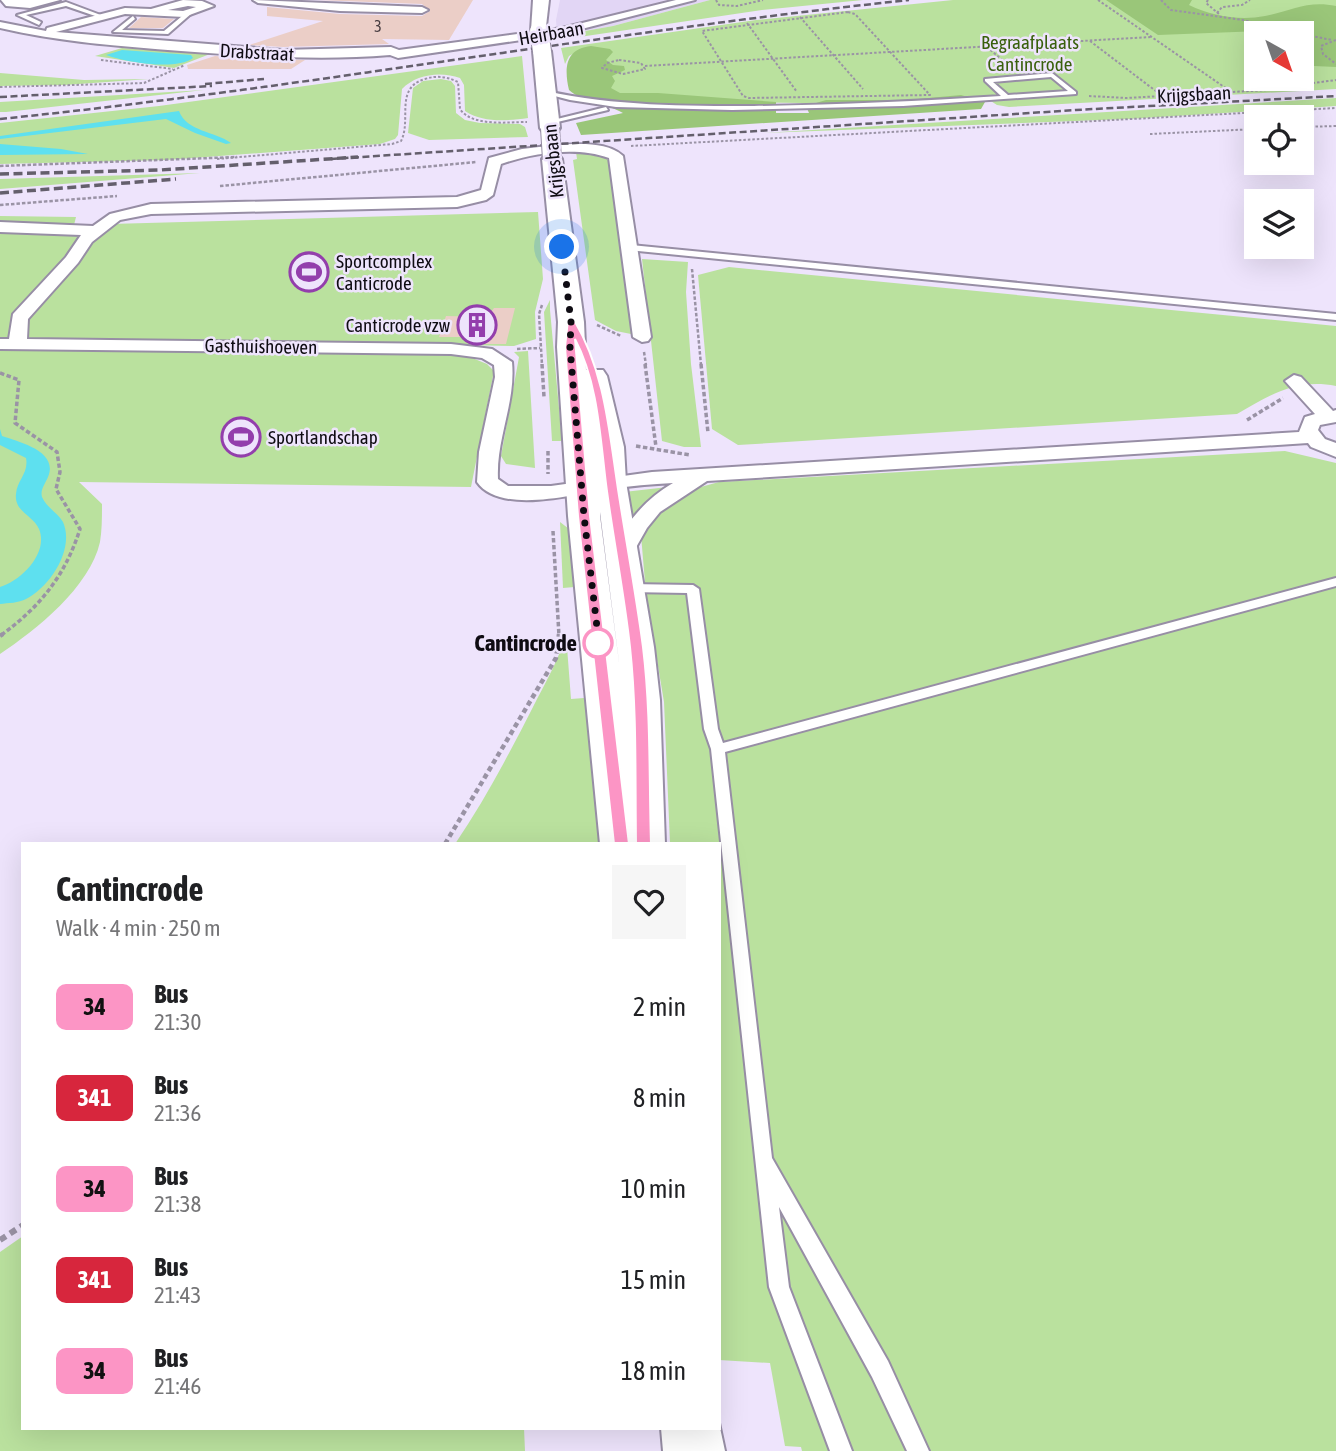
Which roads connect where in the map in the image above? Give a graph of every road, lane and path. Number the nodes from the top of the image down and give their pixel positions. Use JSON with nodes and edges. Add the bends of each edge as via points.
{"nodes":[{"id":1,"x":6,"y":0,"type":"edge"},
{"id":2,"x":55,"y":0,"type":"edge"},
{"id":3,"x":258,"y":0,"type":"edge"},
{"id":4,"x":541,"y":0,"type":"edge"},
{"id":5,"x":690,"y":0,"type":"edge"},
{"id":6,"x":716,"y":0,"type":"edge"},
{"id":7,"x":763,"y":0,"type":"edge"},
{"id":8,"x":1098,"y":0,"type":"edge"},
{"id":9,"x":1160,"y":0,"type":"edge"},
{"id":10,"x":1208,"y":0,"type":"edge"},
{"id":11,"x":1250,"y":0,"type":"edge"},
{"id":12,"x":104,"y":4,"type":"dead end"},
{"id":13,"x":422,"y":10,"type":"edge"},
{"id":14,"x":152,"y":13,"type":"junction"},
{"id":15,"x":189,"y":13,"type":"junction"},
{"id":16,"x":1216,"y":13,"type":"junction"},
{"id":17,"x":129,"y":15,"type":"junction"},
{"id":18,"x":103,"y":17,"type":"junction"},
{"id":19,"x":800,"y":17,"type":"junction"},
{"id":20,"x":1243,"y":20,"type":"junction"},
{"id":21,"x":1247,"y":21,"type":"edge"},
{"id":22,"x":747,"y":23,"type":"junction"},
{"id":23,"x":0,"y":25,"type":"edge"},
{"id":24,"x":38,"y":28,"type":"junction"},
{"id":25,"x":0,"y":35,"type":"edge"},
{"id":26,"x":1314,"y":36,"type":"edge"},
{"id":27,"x":1151,"y":37,"type":"junction"},
{"id":28,"x":1089,"y":40,"type":"junction"},
{"id":29,"x":1335,"y":40,"type":"edge"},
{"id":30,"x":123,"y":43,"type":"junction"},
{"id":31,"x":986,"y":46,"type":"junction"},
{"id":32,"x":39,"y":47,"type":"dead end"},
{"id":33,"x":401,"y":47,"type":"joint"},
{"id":34,"x":892,"y":52,"type":"junction"},
{"id":35,"x":832,"y":55,"type":"junction"},
{"id":36,"x":84,"y":57,"type":"joint"},
{"id":37,"x":773,"y":59,"type":"junction"},
{"id":38,"x":721,"y":62,"type":"junction"},
{"id":39,"x":1336,"y":64,"type":"edge"},
{"id":40,"x":645,"y":66,"type":"junction"},
{"id":41,"x":1010,"y":67,"type":"dead end"},
{"id":42,"x":1336,"y":80,"type":"edge"},
{"id":43,"x":0,"y":87,"type":"edge"},
{"id":44,"x":1232,"y":92,"type":"junction"},
{"id":45,"x":546,"y":93,"type":"junction"},
{"id":46,"x":1074,"y":93,"type":"junction"},
{"id":47,"x":1163,"y":96,"type":"junction"},
{"id":48,"x":1006,"y":97,"type":"junction"},
{"id":49,"x":871,"y":98,"type":"dead end"},
{"id":50,"x":802,"y":99,"type":"dead end"},
{"id":51,"x":618,"y":107,"type":"junction"},
{"id":52,"x":1336,"y":108,"type":"edge"},
{"id":53,"x":550,"y":125,"type":"junction"},
{"id":54,"x":1336,"y":126,"type":"edge"},
{"id":55,"x":1314,"y":127,"type":"edge"},
{"id":56,"x":1244,"y":130,"type":"edge"},
{"id":57,"x":1150,"y":134,"type":"dead end"},
{"id":58,"x":592,"y":149,"type":"junction"},
{"id":59,"x":616,"y":156,"type":"joint"},
{"id":60,"x":494,"y":161,"type":"junction"},
{"id":61,"x":0,"y":166,"type":"edge"},
{"id":62,"x":209,"y":187,"type":"dead end"},
{"id":63,"x":117,"y":196,"type":"dead end"},
{"id":64,"x":0,"y":205,"type":"edge"},
{"id":65,"x":0,"y":227,"type":"edge"},
{"id":66,"x":97,"y":231,"type":"junction"},
{"id":67,"x":631,"y":248,"type":"junction"},
{"id":68,"x":696,"y":254,"type":"junction"},
{"id":69,"x":1336,"y":317,"type":"edge"},
{"id":70,"x":571,"y":322,"type":"junction"},
{"id":71,"x":642,"y":337,"type":"joint"},
{"id":72,"x":9,"y":343,"type":"edge"},
{"id":73,"x":540,"y":348,"type":"dead end"},
{"id":74,"x":0,"y":373,"type":"edge"},
{"id":75,"x":1299,"y":388,"type":"joint"},
{"id":76,"x":544,"y":400,"type":"dead end"},
{"id":77,"x":1332,"y":416,"type":"edge"},
{"id":78,"x":1241,"y":421,"type":"dead end"},
{"id":79,"x":708,"y":433,"type":"dead end"},
{"id":80,"x":1311,"y":437,"type":"junction"},
{"id":81,"x":547,"y":439,"type":"dead end"},
{"id":82,"x":609,"y":447,"type":"junction"},
{"id":83,"x":656,"y":447,"type":"junction"},
{"id":84,"x":580,"y":449,"type":"junction"},
{"id":85,"x":1336,"y":451,"type":"edge"},
{"id":86,"x":548,"y":452,"type":"junction"},
{"id":87,"x":691,"y":455,"type":"dead end"},
{"id":88,"x":704,"y":475,"type":"junction"},
{"id":89,"x":581,"y":487,"type":"junction"},
{"id":90,"x":625,"y":571,"type":"junction"},
{"id":91,"x":1336,"y":582,"type":"edge"},
{"id":92,"x":0,"y":636,"type":"edge"},
{"id":93,"x":718,"y":749,"type":"junction"},
{"id":94,"x":446,"y":842,"type":"edge"},
{"id":95,"x":621,"y":842,"type":"edge"},
{"id":96,"x":644,"y":842,"type":"edge"},
{"id":97,"x":763,"y":1160,"type":"junction"},
{"id":98,"x":21,"y":1226,"type":"edge"},
{"id":99,"x":0,"y":1240,"type":"edge"},
{"id":100,"x":691,"y":1430,"type":"edge"},
{"id":101,"x":694,"y":1451,"type":"edge"},
{"id":102,"x":841,"y":1451,"type":"edge"},
{"id":103,"x":918,"y":1451,"type":"edge"}],
"edges":[{"from":1,"to":2,"type":"street","via":[[22,6]]},
{"from":3,"to":13,"type":"street"},
{"from":4,"to":45,"type":"main road","name":"Krijgsbaan","bridge":true,"via":[[539,31]]},
{"from":5,"to":33,"type":"street","name":"Heirbaan","via":[[562,32],[482,44]]},
{"from":6,"to":7,"type":"path","via":[[726,7]]},
{"from":8,"to":27,"type":"path"},
{"from":9,"to":20,"type":"path","via":[[1171,10]]},
{"from":10,"to":16,"type":"path"},
{"from":11,"to":16,"type":"path"},
{"from":12,"to":17,"type":"street","name":"Drabstraat"},
{"from":14,"to":15,"type":"street","name":"Drabstraat"},
{"from":14,"to":15,"type":"street","name":"Drabstraat","via":[[178,1],[200,1],[209,6]]},
{"from":14,"to":17,"type":"street","name":"Drabstraat"},
{"from":15,"to":17,"type":"lane","via":[[166,33],[116,32]]},
{"from":16,"to":20,"type":"path"},
{"from":17,"to":18,"type":"street","name":"Drabstraat"},
{"from":18,"to":24,"type":"street","name":"Drabstraat"},
{"from":18,"to":24,"type":"lane","via":[[66,4],[20,15]]},
{"from":19,"to":22,"type":"path"},
{"from":19,"to":34,"type":"path","via":[[855,14]]},
{"from":19,"to":35,"type":"path"},
{"from":20,"to":21,"type":"path"},
{"from":22,"to":37,"type":"path"},
{"from":22,"to":38,"type":"path","via":[[702,30]]},
{"from":23,"to":24,"type":"street","name":"Drabstraat"},
{"from":24,"to":30,"type":"street","name":"Drabstraat"},
{"from":25,"to":32,"type":"street"},
{"from":26,"to":29,"type":"path"},
{"from":27,"to":28,"type":"path"},
{"from":27,"to":44,"type":"path"},
{"from":28,"to":31,"type":"path"},
{"from":28,"to":47,"type":"path"},
{"from":29,"to":39,"type":"path","via":[[1321,46],[1323,54]]},
{"from":30,"to":33,"type":"street","name":"Drabstraat","via":[[276,54]]},
{"from":30,"to":36,"type":"street","name":"Drabstraat"},
{"from":31,"to":34,"type":"path"},
{"from":31,"to":41,"type":"path"},
{"from":34,"to":35,"type":"path"},
{"from":35,"to":37,"type":"path"},
{"from":35,"to":49,"type":"path"},
{"from":36,"to":43,"type":"path","via":[[173,69],[144,83]]},
{"from":37,"to":38,"type":"path"},
{"from":37,"to":50,"type":"path"},
{"from":38,"to":40,"type":"path"},
{"from":40,"to":40,"type":"path","via":[[619,60],[602,68],[621,74],[637,73]]},
{"from":42,"to":44,"type":"path","name":"Krijgsbaan","via":[[1303,88]]},
{"from":44,"to":47,"type":"path","name":"Krijgsbaan"},
{"from":45,"to":51,"type":"lane"},
{"from":45,"to":53,"type":"main road","name":"Krijgsbaan"},
{"from":46,"to":47,"type":"path","name":"Krijgsbaan","via":[[1104,98]]},
{"from":46,"to":48,"type":"lane"},
{"from":46,"to":48,"type":"lane","via":[[1052,75],[987,80]]},
{"from":48,"to":51,"type":"lane","via":[[798,108]]},
{"from":51,"to":53,"type":"lane"},
{"from":52,"to":58,"type":"path"},
{"from":53,"to":61,"type":"path","via":[[470,118],[460,110],[458,82],[431,77],[410,85],[405,93],[404,135],[401,141],[385,146],[214,159]]},
{"from":53,"to":70,"type":"main road","name":"Krijgsbaan","bridge":true},
{"from":54,"to":55,"type":"path"},
{"from":56,"to":57,"type":"path"},
{"from":58,"to":59,"type":"street"},
{"from":58,"to":60,"type":"street","via":[[527,152]]},
{"from":59,"to":67,"type":"street"},
{"from":60,"to":62,"type":"path"},
{"from":60,"to":66,"type":"street","name":"Gasthuishoeven","via":[[488,192],[471,200],[151,209],[119,216]]},
{"from":63,"to":64,"type":"path"},
{"from":65,"to":66,"type":"street"},
{"from":66,"to":72,"type":"street","name":"Gasthuishoeven","via":[[19,318]]},
{"from":67,"to":68,"type":"lane"},
{"from":67,"to":71,"type":"street"},
{"from":68,"to":69,"type":"lane"},
{"from":68,"to":79,"type":"path","via":[[691,274]]},
{"from":70,"to":82,"type":"main road","name":"Krijgsbaan","via":[[586,351]]},
{"from":70,"to":84,"type":"main road","name":"Krijgsbaan"},
{"from":71,"to":83,"type":"path"},
{"from":72,"to":89,"type":"street","name":"Gasthuishoeven","via":[[451,348],[486,353],[503,362],[506,378],[486,465],[488,482],[503,492]]},
{"from":73,"to":76,"type":"path"},
{"from":74,"to":92,"type":"path","via":[[19,380],[22,395],[15,423],[49,441],[60,453],[56,489],[80,529],[73,555],[52,592]]},
{"from":75,"to":77,"type":"street"},
{"from":75,"to":78,"type":"path"},
{"from":77,"to":80,"type":"street","via":[[1312,421]]},
{"from":80,"to":85,"type":"street"},
{"from":80,"to":88,"type":"street"},
{"from":81,"to":86,"type":"path"},
{"from":82,"to":83,"type":"path"},
{"from":82,"to":89,"type":"main road","name":"Krijgsbaan"},
{"from":83,"to":87,"type":"path"},
{"from":84,"to":86,"type":"path"},
{"from":84,"to":89,"type":"main road","name":"Krijgsbaan"},
{"from":86,"to":89,"type":"path"},
{"from":88,"to":89,"type":"street"},
{"from":88,"to":90,"type":"street","via":[[648,509],[633,529]]},
{"from":89,"to":90,"type":"main road","name":"Krijgsbaan"},
{"from":89,"to":94,"type":"path","via":[[556,658]]},
{"from":89,"to":95,"type":"main road","name":"Krijgsbaan"},
{"from":90,"to":93,"type":"lane","via":[[693,589],[711,729]]},
{"from":90,"to":96,"type":"main road","name":"Krijgsbaan","via":[[641,700]]},
{"from":91,"to":93,"type":"lane"},
{"from":93,"to":97,"type":"lane"},
{"from":97,"to":102,"type":"lane","via":[[779,1287]]},
{"from":97,"to":103,"type":"lane","via":[[880,1369]]},
{"from":98,"to":99,"type":"path"},
{"from":100,"to":101,"type":"main road"}]}
